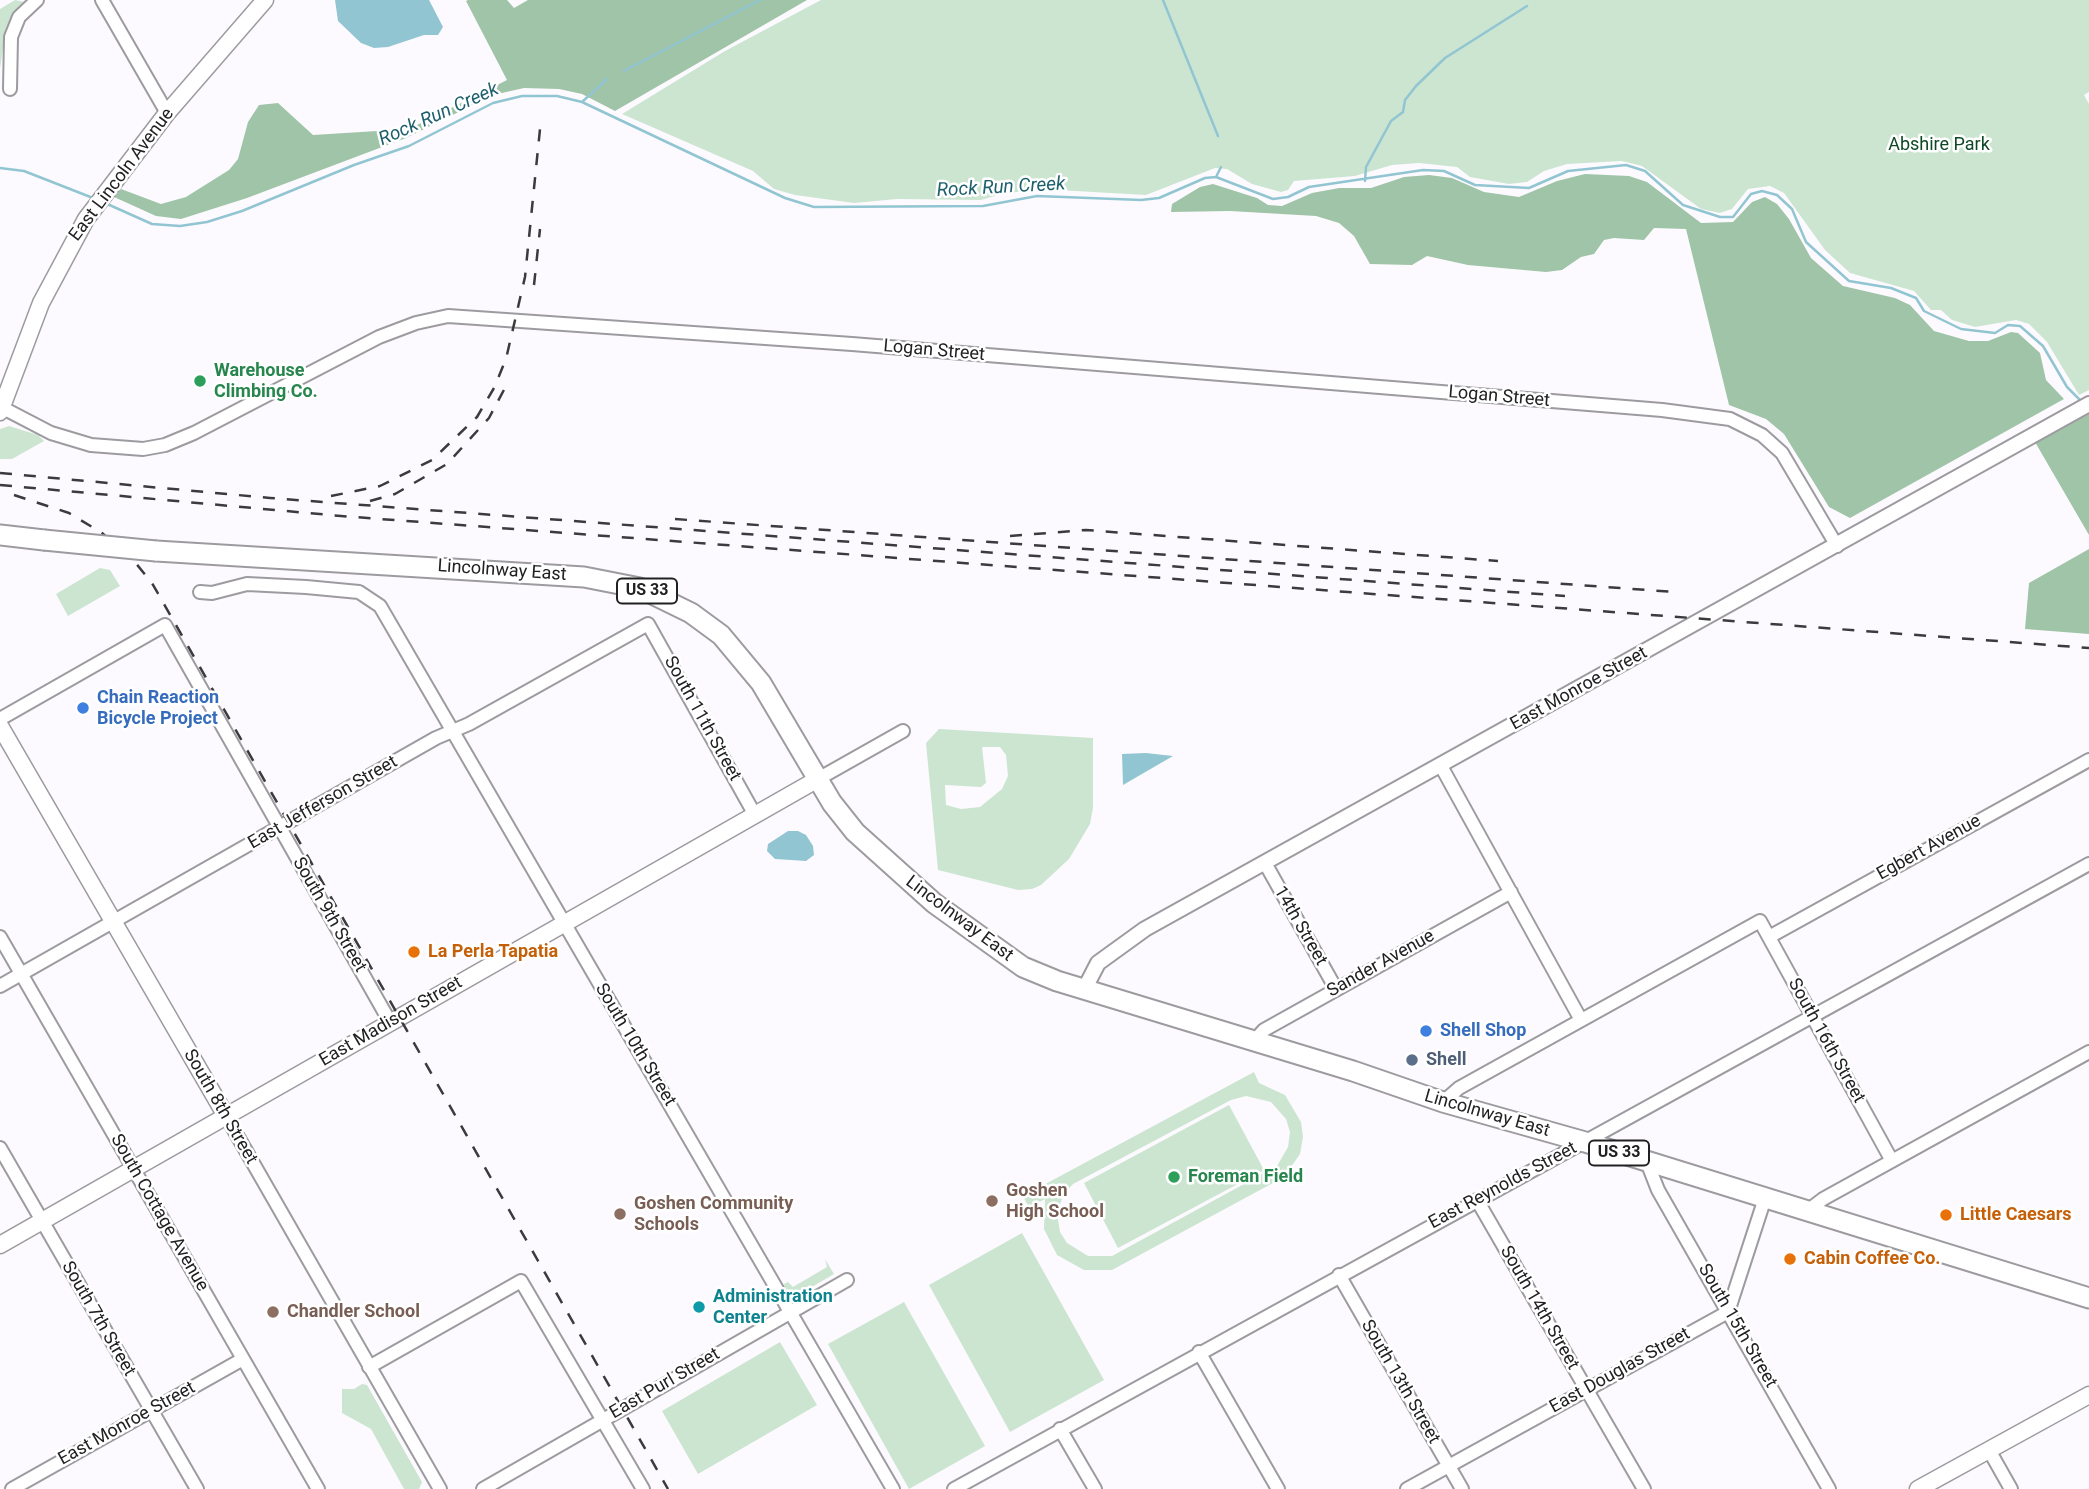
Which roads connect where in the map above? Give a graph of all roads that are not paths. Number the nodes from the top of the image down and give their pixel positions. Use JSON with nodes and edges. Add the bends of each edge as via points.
{"nodes":[{"id":1,"x":37,"y":0,"type":"edge"},
{"id":2,"x":102,"y":0,"type":"edge"},
{"id":3,"x":265,"y":0,"type":"edge"},
{"id":4,"x":10,"y":89,"type":"dead end"},
{"id":5,"x":167,"y":113,"type":"junction"},
{"id":6,"x":2089,"y":404,"type":"edge"},
{"id":7,"x":1,"y":410,"type":"edge"},
{"id":8,"x":0,"y":535,"type":"edge"},
{"id":9,"x":1837,"y":546,"type":"junction"},
{"id":10,"x":200,"y":592,"type":"dead end"},
{"id":11,"x":648,"y":624,"type":"joint"},
{"id":12,"x":0,"y":719,"type":"edge"},
{"id":13,"x":0,"y":726,"type":"edge"},
{"id":14,"x":452,"y":731,"type":"junction"},
{"id":15,"x":903,"y":731,"type":"dead end"},
{"id":16,"x":2089,"y":760,"type":"edge"},
{"id":17,"x":1441,"y":766,"type":"junction"},
{"id":18,"x":818,"y":779,"type":"junction"},
{"id":19,"x":755,"y":815,"type":"junction"},
{"id":20,"x":279,"y":828,"type":"junction"},
{"id":21,"x":1265,"y":863,"type":"junction"},
{"id":22,"x":2089,"y":864,"type":"edge"},
{"id":23,"x":1511,"y":892,"type":"junction"},
{"id":24,"x":113,"y":922,"type":"junction"},
{"id":25,"x":564,"y":923,"type":"junction"},
{"id":26,"x":0,"y":937,"type":"edge"},
{"id":27,"x":1769,"y":937,"type":"junction"},
{"id":28,"x":22,"y":974,"type":"junction"},
{"id":29,"x":0,"y":986,"type":"edge"},
{"id":30,"x":1336,"y":989,"type":"junction"},
{"id":31,"x":1083,"y":990,"type":"junction"},
{"id":32,"x":1813,"y":1017,"type":"junction"},
{"id":33,"x":1581,"y":1020,"type":"junction"},
{"id":34,"x":390,"y":1022,"type":"junction"},
{"id":35,"x":1254,"y":1041,"type":"junction"},
{"id":36,"x":2089,"y":1052,"type":"edge"},
{"id":37,"x":1443,"y":1102,"type":"junction"},
{"id":38,"x":226,"y":1116,"type":"junction"},
{"id":39,"x":1585,"y":1142,"type":"junction"},
{"id":40,"x":0,"y":1148,"type":"edge"},
{"id":41,"x":1892,"y":1161,"type":"junction"},
{"id":42,"x":1647,"y":1162,"type":"junction"},
{"id":43,"x":134,"y":1169,"type":"junction"},
{"id":44,"x":1765,"y":1198,"type":"junction"},
{"id":45,"x":1477,"y":1200,"type":"junction"},
{"id":46,"x":1806,"y":1212,"type":"junction"},
{"id":47,"x":42,"y":1221,"type":"junction"},
{"id":48,"x":0,"y":1245,"type":"edge"},
{"id":49,"x":1339,"y":1275,"type":"junction"},
{"id":50,"x":847,"y":1280,"type":"dead end"},
{"id":51,"x":2089,"y":1298,"type":"edge"},
{"id":52,"x":790,"y":1312,"type":"junction"},
{"id":53,"x":1728,"y":1312,"type":"junction"},
{"id":54,"x":1199,"y":1352,"type":"junction"},
{"id":55,"x":243,"y":1359,"type":"junction"},
{"id":56,"x":369,"y":1367,"type":"junction"},
{"id":57,"x":1587,"y":1390,"type":"junction"},
{"id":58,"x":2089,"y":1395,"type":"edge"},
{"id":59,"x":151,"y":1410,"type":"junction"},
{"id":60,"x":603,"y":1420,"type":"junction"},
{"id":61,"x":1060,"y":1429,"type":"junction"},
{"id":62,"x":1989,"y":1450,"type":"junction"},
{"id":63,"x":1449,"y":1466,"type":"junction"},
{"id":64,"x":12,"y":1489,"type":"edge"},
{"id":65,"x":197,"y":1489,"type":"edge"},
{"id":66,"x":318,"y":1489,"type":"edge"},
{"id":67,"x":440,"y":1489,"type":"edge"},
{"id":68,"x":483,"y":1489,"type":"edge"},
{"id":69,"x":643,"y":1489,"type":"edge"},
{"id":70,"x":893,"y":1489,"type":"edge"},
{"id":71,"x":954,"y":1489,"type":"edge"},
{"id":72,"x":1095,"y":1489,"type":"edge"},
{"id":73,"x":1278,"y":1489,"type":"edge"},
{"id":74,"x":1407,"y":1489,"type":"edge"},
{"id":75,"x":1462,"y":1489,"type":"edge"},
{"id":76,"x":1644,"y":1489,"type":"edge"},
{"id":77,"x":1829,"y":1489,"type":"edge"},
{"id":78,"x":1919,"y":1489,"type":"edge"},
{"id":79,"x":2011,"y":1489,"type":"edge"}],
"edges":[{"from":1,"to":4,"type":"street","via":[[19,17],[11,37]]},
{"from":2,"to":5,"type":"street"},
{"from":3,"to":5,"type":"main road","name":"East Lincoln Avenue"},
{"from":5,"to":7,"type":"main road","name":"East Lincoln Avenue","via":[[86,219],[41,303]]},
{"from":6,"to":9,"type":"street","name":"East Monroe Street"},
{"from":7,"to":9,"type":"street","name":"Logan Street","via":[[91,445],[144,449],[194,433],[379,337],[448,316],[852,344],[1730,419],[1762,435],[1782,453]]},
{"from":8,"to":18,"type":"highway","name":"Lincolnway East","number":"US 33","bridge":true,"via":[[156,551],[584,577],[640,588],[691,613],[734,649],[761,683]]},
{"from":9,"to":17,"type":"street","name":"East Monroe Street"},
{"from":10,"to":14,"type":"street","name":"South 10th Street","via":[[247,584],[281,585],[354,591],[376,601]]},
{"from":11,"to":14,"type":"street","name":"East Jefferson Street"},
{"from":11,"to":19,"type":"street","name":"South 11th Street"},
{"from":12,"to":20,"type":"street","name":"South 9th Street","via":[[165,625]]},
{"from":13,"to":24,"type":"main road","name":"South 8th Street"},
{"from":14,"to":20,"type":"street","name":"East Jefferson Street"},
{"from":14,"to":25,"type":"street","name":"South 10th Street"},
{"from":15,"to":18,"type":"street"},
{"from":16,"to":27,"type":"street","name":"Egbert Avenue"},
{"from":17,"to":21,"type":"street","name":"East Monroe Street"},
{"from":17,"to":23,"type":"street"},
{"from":18,"to":19,"type":"main road","name":"East Madison Street"},
{"from":18,"to":31,"type":"highway","name":"Lincolnway East","number":"US 33","via":[[855,832],[934,903],[1013,961]]},
{"from":19,"to":25,"type":"main road","name":"East Madison Street"},
{"from":20,"to":24,"type":"street","name":"East Jefferson Street"},
{"from":20,"to":34,"type":"street","name":"South 9th Street"},
{"from":21,"to":30,"type":"street","name":"14th Street"},
{"from":21,"to":31,"type":"street","name":"East Monroe Street","via":[[1121,943],[1098,963]]},
{"from":22,"to":32,"type":"street","name":"East Reynolds Street"},
{"from":23,"to":30,"type":"street","name":"Sander Avenue"},
{"from":23,"to":33,"type":"street"},
{"from":24,"to":28,"type":"street","name":"East Jefferson Street"},
{"from":24,"to":38,"type":"main road","name":"South 8th Street"},
{"from":25,"to":34,"type":"main road","name":"East Madison Street"},
{"from":25,"to":52,"type":"street","name":"South 10th Street"},
{"from":26,"to":28,"type":"street","name":"South Cottage Avenue"},
{"from":27,"to":32,"type":"street","name":"South 16th Street"},
{"from":27,"to":33,"type":"street","name":"South 16th Street","via":[[1760,921]]},
{"from":28,"to":29,"type":"street","name":"East Jefferson Street"},
{"from":28,"to":43,"type":"street","name":"South Cottage Avenue"},
{"from":30,"to":35,"type":"street","name":"Sander Avenue","via":[[1264,1030]]},
{"from":31,"to":35,"type":"highway","name":"Lincolnway East","number":"US 33"},
{"from":32,"to":39,"type":"street","name":"East Reynolds Street"},
{"from":32,"to":41,"type":"street","name":"South 16th Street"},
{"from":33,"to":37,"type":"street","via":[[1459,1088]]},
{"from":34,"to":38,"type":"main road","name":"East Madison Street"},
{"from":35,"to":37,"type":"highway","name":"Lincolnway East","number":"US 33"},
{"from":36,"to":41,"type":"street"},
{"from":37,"to":39,"type":"highway","name":"Lincolnway East","number":"US 33"},
{"from":38,"to":43,"type":"main road","name":"East Madison Street"},
{"from":38,"to":56,"type":"street","name":"South 8th Street"},
{"from":39,"to":42,"type":"highway","name":"Lincolnway East","number":"US 33"},
{"from":39,"to":45,"type":"street","name":"East Reynolds Street"},
{"from":40,"to":47,"type":"street","name":"South 7th Street"},
{"from":41,"to":46,"type":"street"},
{"from":42,"to":44,"type":"highway","name":"Lincolnway East","number":"US 33"},
{"from":42,"to":53,"type":"street","name":"South 15th Street"},
{"from":43,"to":47,"type":"main road","name":"East Madison Street"},
{"from":43,"to":55,"type":"street","name":"South Cottage Avenue"},
{"from":44,"to":46,"type":"highway","name":"Lincolnway East","number":"US 33"},
{"from":44,"to":53,"type":"street"},
{"from":45,"to":49,"type":"street","name":"East Reynolds Street"},
{"from":45,"to":57,"type":"street","name":"South 14th Street"},
{"from":46,"to":51,"type":"highway","name":"Lincolnway East","number":"US 33"},
{"from":47,"to":48,"type":"main road","name":"East Madison Street"},
{"from":47,"to":59,"type":"street","name":"South 7th Street"},
{"from":49,"to":54,"type":"street","name":"East Reynolds Street"},
{"from":49,"to":63,"type":"street","name":"South 13th Street"},
{"from":50,"to":52,"type":"street","name":"East Purl Street"},
{"from":52,"to":60,"type":"street","name":"East Purl Street"},
{"from":52,"to":70,"type":"street","name":"South 10th Street"},
{"from":53,"to":57,"type":"street","name":"East Douglas Street"},
{"from":53,"to":77,"type":"street","name":"South 15th Street"},
{"from":54,"to":61,"type":"street","name":"East Reynolds Street"},
{"from":54,"to":73,"type":"street"},
{"from":55,"to":59,"type":"street","name":"East Monroe Street"},
{"from":55,"to":66,"type":"street","name":"South Cottage Avenue"},
{"from":56,"to":60,"type":"street","via":[[521,1281]]},
{"from":56,"to":67,"type":"street","name":"South 8th Street"},
{"from":57,"to":63,"type":"street","name":"East Douglas Street"},
{"from":57,"to":76,"type":"street","name":"South 14th Street"},
{"from":58,"to":62,"type":"main road"},
{"from":59,"to":64,"type":"street","name":"East Monroe Street"},
{"from":59,"to":65,"type":"street","name":"South 7th Street"},
{"from":60,"to":68,"type":"street","name":"East Purl Street"},
{"from":60,"to":69,"type":"street"},
{"from":61,"to":71,"type":"street","name":"East Reynolds Street"},
{"from":61,"to":72,"type":"street"},
{"from":62,"to":78,"type":"main road"},
{"from":62,"to":79,"type":"street"},
{"from":63,"to":74,"type":"street","name":"East Douglas Street"},
{"from":63,"to":75,"type":"street","name":"South 13th Street"}]}
